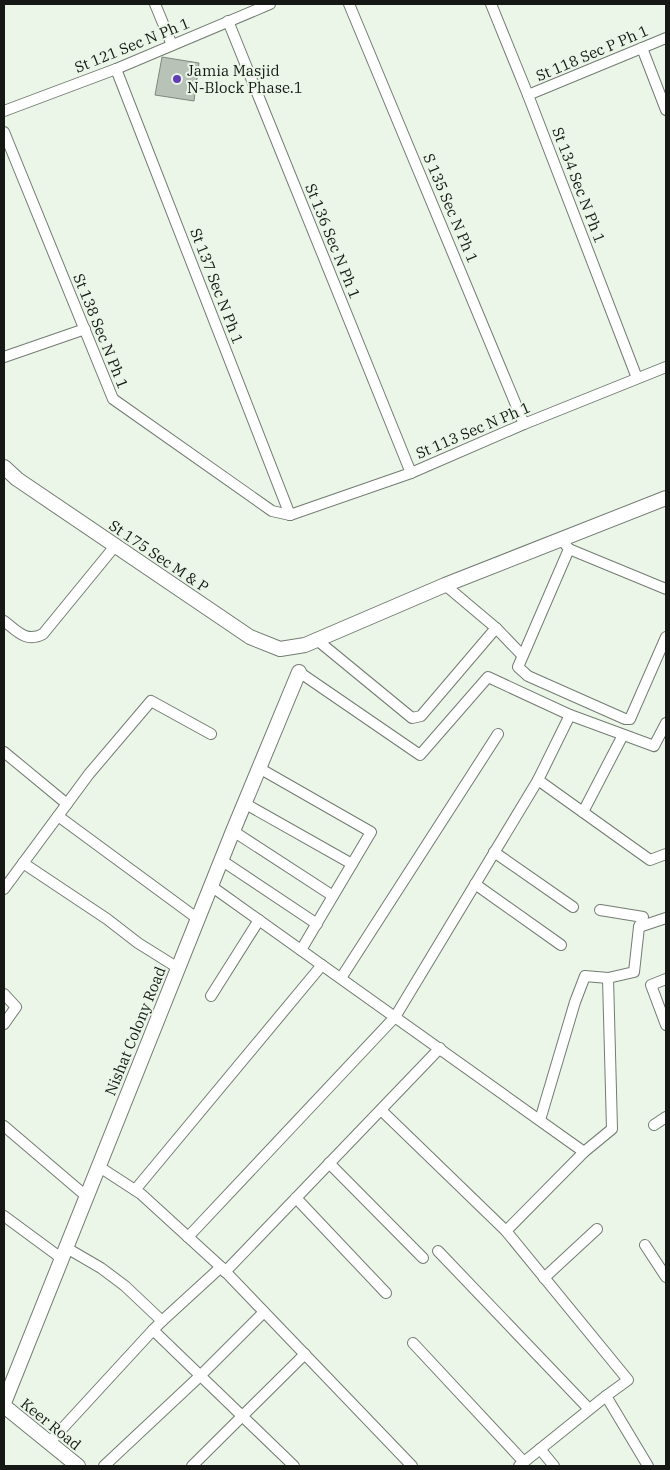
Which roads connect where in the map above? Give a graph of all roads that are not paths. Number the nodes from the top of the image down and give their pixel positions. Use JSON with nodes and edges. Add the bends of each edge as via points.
{"nodes":[{"id":1,"x":155,"y":4,"type":"edge"},
{"id":2,"x":270,"y":4,"type":"edge"},
{"id":3,"x":350,"y":4,"type":"edge"},
{"id":4,"x":491,"y":4,"type":"edge"},
{"id":5,"x":228,"y":21,"type":"junction"},
{"id":6,"x":666,"y":38,"type":"edge"},
{"id":7,"x":172,"y":45,"type":"junction"},
{"id":8,"x":642,"y":48,"type":"junction"},
{"id":9,"x":116,"y":69,"type":"junction"},
{"id":10,"x":528,"y":95,"type":"junction"},
{"id":11,"x":666,"y":110,"type":"edge"},
{"id":12,"x":4,"y":112,"type":"edge"},
{"id":13,"x":4,"y":132,"type":"edge"},
{"id":14,"x":85,"y":329,"type":"junction"},
{"id":15,"x":4,"y":356,"type":"edge"},
{"id":16,"x":666,"y":367,"type":"edge"},
{"id":17,"x":637,"y":378,"type":"junction"},
{"id":18,"x":524,"y":424,"type":"junction"},
{"id":19,"x":4,"y":467,"type":"edge"},
{"id":20,"x":411,"y":473,"type":"junction"},
{"id":21,"x":666,"y":498,"type":"edge"},
{"id":22,"x":290,"y":515,"type":"junction"},
{"id":23,"x":565,"y":544,"type":"junction"},
{"id":24,"x":114,"y":546,"type":"junction"},
{"id":25,"x":446,"y":585,"type":"junction"},
{"id":26,"x":666,"y":589,"type":"edge"},
{"id":27,"x":4,"y":621,"type":"edge"},
{"id":28,"x":496,"y":628,"type":"junction"},
{"id":29,"x":666,"y":637,"type":"edge"},
{"id":30,"x":311,"y":643,"type":"junction"},
{"id":31,"x":522,"y":655,"type":"junction"},
{"id":32,"x":299,"y":672,"type":"joint"},
{"id":33,"x":570,"y":715,"type":"junction"},
{"id":34,"x":666,"y":723,"type":"edge"},
{"id":35,"x":211,"y":734,"type":"dead end"},
{"id":36,"x":498,"y":734,"type":"dead end"},
{"id":37,"x":623,"y":735,"type":"junction"},
{"id":38,"x":4,"y":752,"type":"edge"},
{"id":39,"x":259,"y":768,"type":"junction"},
{"id":40,"x":538,"y":780,"type":"junction"},
{"id":41,"x":244,"y":803,"type":"junction"},
{"id":42,"x":67,"y":804,"type":"junction"},
{"id":43,"x":582,"y":812,"type":"junction"},
{"id":44,"x":58,"y":816,"type":"junction"},
{"id":45,"x":233,"y":831,"type":"junction"},
{"id":46,"x":494,"y":852,"type":"junction"},
{"id":47,"x":666,"y":854,"type":"edge"},
{"id":48,"x":221,"y":860,"type":"junction"},
{"id":49,"x":23,"y":862,"type":"junction"},
{"id":50,"x":352,"y":864,"type":"junction"},
{"id":51,"x":475,"y":884,"type":"junction"},
{"id":52,"x":211,"y":886,"type":"junction"},
{"id":53,"x":4,"y":889,"type":"edge"},
{"id":54,"x":333,"y":896,"type":"junction"},
{"id":55,"x":573,"y":907,"type":"dead end"},
{"id":56,"x":600,"y":910,"type":"dead end"},
{"id":57,"x":198,"y":918,"type":"junction"},
{"id":58,"x":666,"y":918,"type":"edge"},
{"id":59,"x":259,"y":920,"type":"junction"},
{"id":60,"x":317,"y":924,"type":"junction"},
{"id":61,"x":639,"y":927,"type":"junction"},
{"id":62,"x":561,"y":945,"type":"dead end"},
{"id":63,"x":301,"y":950,"type":"junction"},
{"id":64,"x":322,"y":965,"type":"junction"},
{"id":65,"x":178,"y":968,"type":"junction"},
{"id":66,"x":340,"y":978,"type":"junction"},
{"id":67,"x":608,"y":978,"type":"junction"},
{"id":68,"x":666,"y":979,"type":"edge"},
{"id":69,"x":4,"y":994,"type":"edge"},
{"id":70,"x":211,"y":996,"type":"dead end"},
{"id":71,"x":395,"y":1017,"type":"junction"},
{"id":72,"x":4,"y":1024,"type":"edge"},
{"id":73,"x":666,"y":1025,"type":"edge"},
{"id":74,"x":440,"y":1048,"type":"junction"},
{"id":75,"x":381,"y":1110,"type":"junction"},
{"id":76,"x":666,"y":1118,"type":"edge"},
{"id":77,"x":540,"y":1120,"type":"junction"},
{"id":78,"x":654,"y":1125,"type":"dead end"},
{"id":79,"x":4,"y":1126,"type":"edge"},
{"id":80,"x":584,"y":1152,"type":"junction"},
{"id":81,"x":329,"y":1163,"type":"junction"},
{"id":82,"x":98,"y":1166,"type":"junction"},
{"id":83,"x":135,"y":1190,"type":"junction"},
{"id":84,"x":86,"y":1196,"type":"junction"},
{"id":85,"x":296,"y":1198,"type":"junction"},
{"id":86,"x":4,"y":1216,"type":"edge"},
{"id":87,"x":598,"y":1229,"type":"dead end"},
{"id":88,"x":506,"y":1231,"type":"junction"},
{"id":89,"x":188,"y":1237,"type":"junction"},
{"id":90,"x":646,"y":1245,"type":"dead end"},
{"id":91,"x":438,"y":1251,"type":"dead end"},
{"id":92,"x":63,"y":1253,"type":"junction"},
{"id":93,"x":423,"y":1258,"type":"dead end"},
{"id":94,"x":223,"y":1270,"type":"junction"},
{"id":95,"x":666,"y":1277,"type":"edge"},
{"id":96,"x":544,"y":1278,"type":"junction"},
{"id":97,"x":386,"y":1293,"type":"dead end"},
{"id":98,"x":264,"y":1312,"type":"junction"},
{"id":99,"x":162,"y":1321,"type":"junction"},
{"id":100,"x":153,"y":1330,"type":"junction"},
{"id":101,"x":413,"y":1343,"type":"dead end"},
{"id":102,"x":305,"y":1354,"type":"junction"},
{"id":103,"x":200,"y":1376,"type":"junction"},
{"id":104,"x":606,"y":1396,"type":"junction"},
{"id":105,"x":4,"y":1404,"type":"edge"},
{"id":106,"x":589,"y":1409,"type":"junction"},
{"id":107,"x":243,"y":1417,"type":"junction"},
{"id":108,"x":49,"y":1443,"type":"junction"},
{"id":109,"x":540,"y":1449,"type":"junction"},
{"id":110,"x":69,"y":1464,"type":"edge"},
{"id":111,"x":522,"y":1464,"type":"edge"},
{"id":112,"x":104,"y":1466,"type":"edge"},
{"id":113,"x":192,"y":1466,"type":"edge"},
{"id":114,"x":294,"y":1466,"type":"edge"},
{"id":115,"x":412,"y":1466,"type":"edge"},
{"id":116,"x":554,"y":1466,"type":"edge"},
{"id":117,"x":648,"y":1466,"type":"edge"}],
"edges":[{"from":1,"to":7,"type":"street"},
{"from":2,"to":5,"type":"street","name":"St 121 Sec N Ph 1"},
{"from":3,"to":18,"type":"street","name":"S 135 Sec N Ph 1"},
{"from":4,"to":10,"type":"street","name":"St 134 Sec N Ph 1"},
{"from":5,"to":7,"type":"street","name":"St 121 Sec N Ph 1"},
{"from":5,"to":20,"type":"street","name":"St 136 Sec N Ph 1"},
{"from":6,"to":8,"type":"street","name":"St 118 Sec P Ph 1"},
{"from":7,"to":9,"type":"street","name":"St 121 Sec N Ph 1"},
{"from":8,"to":10,"type":"street","name":"St 118 Sec P Ph 1"},
{"from":8,"to":11,"type":"street"},
{"from":9,"to":12,"type":"street","name":"St 121 Sec N Ph 1"},
{"from":9,"to":22,"type":"street","name":"St 137 Sec N Ph 1"},
{"from":10,"to":17,"type":"street","name":"St 134 Sec N Ph 1"},
{"from":13,"to":14,"type":"street","name":"St 138 Sec N Ph 1"},
{"from":14,"to":15,"type":"street"},
{"from":14,"to":22,"type":"street","name":"St 138 Sec N Ph 1","via":[[112,399],[272,510]]},
{"from":16,"to":17,"type":"street","name":"St 113 Sec N Ph 1"},
{"from":17,"to":18,"type":"street","name":"St 113 Sec N Ph 1"},
{"from":18,"to":20,"type":"street","name":"St 113 Sec N Ph 1"},
{"from":19,"to":24,"type":"street","name":"St 175 Sec M & P"},
{"from":20,"to":22,"type":"street","name":"St 113 Sec N Ph 1"},
{"from":21,"to":23,"type":"street","name":"St 175 Sec M & P"},
{"from":23,"to":25,"type":"street","name":"St 175 Sec M & P"},
{"from":23,"to":26,"type":"street"},
{"from":23,"to":31,"type":"street"},
{"from":24,"to":27,"type":"street","via":[[43,634],[36,638],[24,636]]},
{"from":24,"to":30,"type":"street","name":"St 175 Sec M & P","via":[[250,637],[280,649]]},
{"from":25,"to":28,"type":"street"},
{"from":25,"to":30,"type":"street","name":"St 175 Sec M & P"},
{"from":28,"to":30,"type":"street","via":[[421,716],[412,718]]},
{"from":28,"to":31,"type":"street"},
{"from":29,"to":31,"type":"street","via":[[630,719],[528,676],[518,667]]},
{"from":32,"to":33,"type":"street","via":[[420,755],[488,677]]},
{"from":32,"to":39,"type":"street","name":"Nishat Colony Road"},
{"from":33,"to":37,"type":"street"},
{"from":33,"to":40,"type":"street"},
{"from":34,"to":37,"type":"street","via":[[654,746]]},
{"from":35,"to":42,"type":"street","via":[[151,702]]},
{"from":36,"to":66,"type":"street"},
{"from":37,"to":43,"type":"street"},
{"from":38,"to":42,"type":"street"},
{"from":39,"to":41,"type":"street","name":"Nishat Colony Road"},
{"from":39,"to":50,"type":"street","via":[[371,832]]},
{"from":40,"to":43,"type":"street"},
{"from":40,"to":46,"type":"street"},
{"from":41,"to":45,"type":"street","name":"Nishat Colony Road"},
{"from":41,"to":50,"type":"street"},
{"from":42,"to":44,"type":"street"},
{"from":43,"to":47,"type":"street","via":[[650,860]]},
{"from":44,"to":49,"type":"street"},
{"from":44,"to":57,"type":"street"},
{"from":45,"to":48,"type":"street","name":"Nishat Colony Road"},
{"from":45,"to":54,"type":"street"},
{"from":46,"to":51,"type":"street"},
{"from":46,"to":55,"type":"street"},
{"from":48,"to":52,"type":"street","name":"Nishat Colony Road"},
{"from":48,"to":60,"type":"street"},
{"from":49,"to":53,"type":"street"},
{"from":49,"to":65,"type":"street"},
{"from":50,"to":54,"type":"street"},
{"from":51,"to":62,"type":"street"},
{"from":51,"to":71,"type":"street"},
{"from":52,"to":57,"type":"street","name":"Nishat Colony Road"},
{"from":52,"to":59,"type":"street"},
{"from":54,"to":60,"type":"street"},
{"from":56,"to":61,"type":"street","via":[[643,917]]},
{"from":57,"to":65,"type":"street","name":"Nishat Colony Road"},
{"from":58,"to":61,"type":"street"},
{"from":59,"to":63,"type":"street"},
{"from":59,"to":70,"type":"street"},
{"from":60,"to":63,"type":"street"},
{"from":61,"to":67,"type":"street","via":[[634,972]]},
{"from":63,"to":64,"type":"street"},
{"from":64,"to":66,"type":"street"},
{"from":64,"to":83,"type":"street"},
{"from":65,"to":82,"type":"street","name":"Nishat Colony Road"},
{"from":66,"to":71,"type":"street"},
{"from":67,"to":77,"type":"street","via":[[585,976]]},
{"from":67,"to":80,"type":"street","via":[[612,1129]]},
{"from":68,"to":73,"type":"street","via":[[650,985]]},
{"from":69,"to":72,"type":"street","via":[[16,1007]]},
{"from":71,"to":74,"type":"street"},
{"from":71,"to":89,"type":"street"},
{"from":74,"to":75,"type":"street"},
{"from":74,"to":77,"type":"street"},
{"from":75,"to":81,"type":"street"},
{"from":75,"to":88,"type":"street"},
{"from":76,"to":78,"type":"street"},
{"from":77,"to":80,"type":"street"},
{"from":79,"to":84,"type":"street"},
{"from":80,"to":88,"type":"street"},
{"from":81,"to":85,"type":"street"},
{"from":81,"to":93,"type":"street"},
{"from":82,"to":83,"type":"street"},
{"from":82,"to":84,"type":"street","name":"Nishat Colony Road"},
{"from":83,"to":89,"type":"street"},
{"from":84,"to":92,"type":"street","name":"Nishat Colony Road"},
{"from":85,"to":94,"type":"street"},
{"from":85,"to":97,"type":"street"},
{"from":86,"to":92,"type":"street"},
{"from":87,"to":96,"type":"street"},
{"from":88,"to":96,"type":"street"},
{"from":89,"to":94,"type":"street"},
{"from":90,"to":95,"type":"street"},
{"from":91,"to":106,"type":"street"},
{"from":92,"to":99,"type":"street","via":[[101,1268]]},
{"from":92,"to":105,"type":"street","name":"Nishat Colony Road"},
{"from":94,"to":98,"type":"street"},
{"from":94,"to":99,"type":"street"},
{"from":96,"to":104,"type":"street","via":[[628,1380]]},
{"from":98,"to":102,"type":"street"},
{"from":98,"to":103,"type":"street"},
{"from":99,"to":100,"type":"street"},
{"from":100,"to":103,"type":"street"},
{"from":100,"to":108,"type":"street"},
{"from":101,"to":111,"type":"street"},
{"from":102,"to":107,"type":"street"},
{"from":102,"to":115,"type":"street"},
{"from":103,"to":107,"type":"street"},
{"from":103,"to":112,"type":"street"},
{"from":104,"to":106,"type":"street"},
{"from":104,"to":117,"type":"street"},
{"from":105,"to":108,"type":"street","name":"Keer Road"},
{"from":106,"to":109,"type":"street"},
{"from":107,"to":113,"type":"street"},
{"from":107,"to":114,"type":"street"},
{"from":108,"to":110,"type":"street","name":"Keer Road"},
{"from":109,"to":111,"type":"street"},
{"from":109,"to":116,"type":"street"}]}
